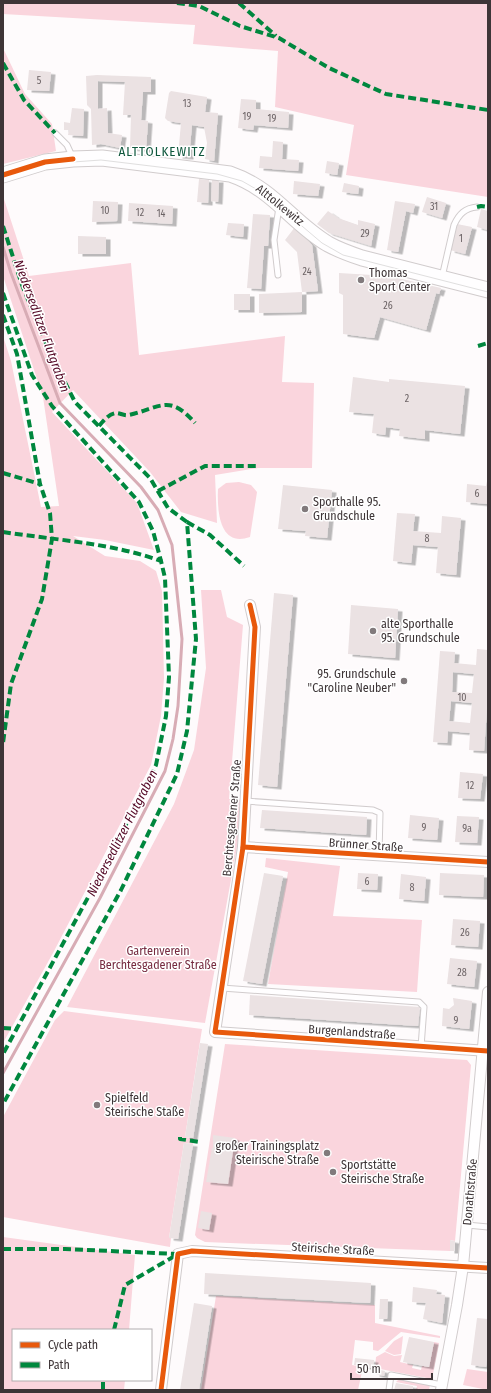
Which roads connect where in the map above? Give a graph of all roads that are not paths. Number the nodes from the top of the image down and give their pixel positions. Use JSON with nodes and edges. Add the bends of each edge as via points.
{"nodes":[{"id":1,"x":55,"y":134,"type":"dead end"},
{"id":2,"x":73,"y":159,"type":"junction"},
{"id":3,"x":3,"y":175,"type":"edge"},
{"id":4,"x":280,"y":203,"type":"junction"},
{"id":5,"x":477,"y":207,"type":"dead end"},
{"id":6,"x":278,"y":275,"type":"dead end"},
{"id":7,"x":448,"y":280,"type":"junction"},
{"id":8,"x":488,"y":290,"type":"edge"},
{"id":9,"x":250,"y":605,"type":"dead end"},
{"id":10,"x":245,"y":802,"type":"junction"},
{"id":11,"x":242,"y":847,"type":"junction"},
{"id":12,"x":379,"y":856,"type":"junction"},
{"id":13,"x":488,"y":862,"type":"edge"},
{"id":14,"x":222,"y":988,"type":"junction"},
{"id":15,"x":488,"y":992,"type":"edge"},
{"id":16,"x":215,"y":1032,"type":"joint"},
{"id":17,"x":421,"y":1047,"type":"junction"},
{"id":18,"x":485,"y":1051,"type":"edge"},
{"id":19,"x":467,"y":1225,"type":"junction"},
{"id":20,"x":488,"y":1227,"type":"edge"},
{"id":21,"x":462,"y":1266,"type":"junction"},
{"id":22,"x":488,"y":1268,"type":"edge"},
{"id":23,"x":441,"y":1387,"type":"edge"},
{"id":24,"x":161,"y":1390,"type":"edge"},
{"id":25,"x":389,"y":1390,"type":"edge"}],
"edges":[{"from":1,"to":2,"type":"lane","via":[[68,145]]},
{"from":2,"to":3,"type":"main road","name":"Alttolkewitz","via":[[45,162]]},
{"from":2,"to":4,"type":"main road","name":"Alttolkewitz","via":[[128,160],[224,173],[252,183]]},
{"from":4,"to":6,"type":"lane","via":[[274,240]]},
{"from":4,"to":7,"type":"main road","name":"Alttolkewitz","via":[[320,238],[344,252]]},
{"from":5,"to":7,"type":"lane","via":[[469,208],[457,217]]},
{"from":7,"to":8,"type":"main road","name":"Alttolkewitz"},
{"from":9,"to":10,"type":"street","name":"Berchtesgadener Straße","via":[[255,626]]},
{"from":10,"to":11,"type":"street","name":"Berchtesgadener Straße"},
{"from":10,"to":12,"type":"lane","name":"Brünner Straße","via":[[373,810],[380,813],[381,819]]},
{"from":11,"to":12,"type":"street","name":"Brünner Straße"},
{"from":11,"to":14,"type":"street","name":"Berchtesgadener Straße"},
{"from":12,"to":13,"type":"street","name":"Brünner Straße"},
{"from":14,"to":16,"type":"street","name":"Berchtesgadener Straße"},
{"from":14,"to":17,"type":"lane","via":[[419,1002],[424,1007]]},
{"from":15,"to":18,"type":"street","name":"Donathstraße"},
{"from":16,"to":17,"type":"street","name":"Burgenlandstraße"},
{"from":17,"to":18,"type":"street","name":"Burgenlandstraße"},
{"from":18,"to":19,"type":"street","name":"Donathstraße"},
{"from":19,"to":20,"type":"lane"},
{"from":19,"to":21,"type":"street","name":"Donathstraße"},
{"from":21,"to":22,"type":"street","name":"Steirische Straße"},
{"from":21,"to":23,"type":"street","name":"Donathstraße"},
{"from":21,"to":24,"type":"street","name":"Steirische Straße","via":[[192,1250],[178,1254]]},
{"from":23,"to":25,"type":"lane","via":[[391,1375]]}]}
